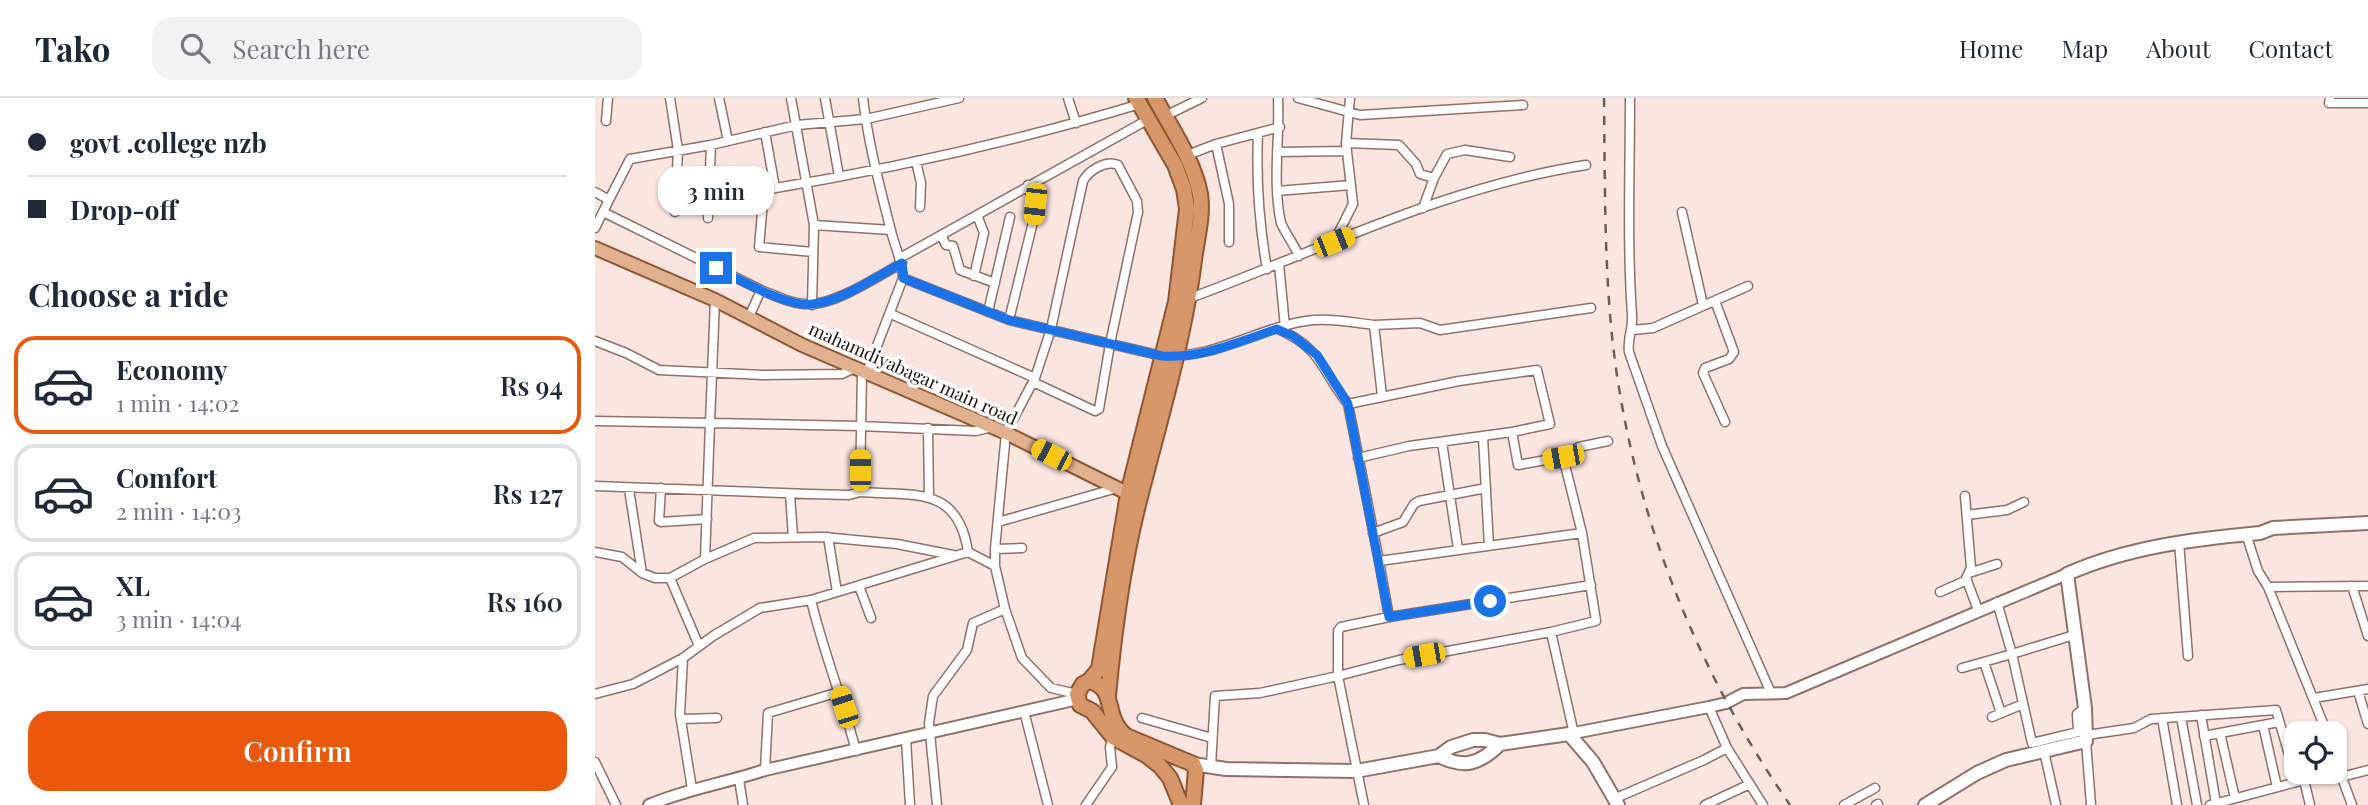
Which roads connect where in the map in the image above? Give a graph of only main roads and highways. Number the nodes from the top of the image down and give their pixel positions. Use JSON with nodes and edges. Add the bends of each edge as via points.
{"nodes":[{"id":1,"x":1155,"y":98,"type":"edge"},
{"id":2,"x":1138,"y":101,"type":"edge"},
{"id":3,"x":595,"y":248,"type":"edge"},
{"id":4,"x":1128,"y":494,"type":"junction"},
{"id":5,"x":2368,"y":523,"type":"edge"},
{"id":6,"x":1090,"y":681,"type":"junction"},
{"id":7,"x":1108,"y":698,"type":"junction"},
{"id":8,"x":1092,"y":711,"type":"junction"},
{"id":9,"x":1115,"y":733,"type":"junction"},
{"id":10,"x":1500,"y":744,"type":"junction"},
{"id":11,"x":1439,"y":756,"type":"junction"},
{"id":12,"x":1187,"y":761,"type":"junction"},
{"id":13,"x":1170,"y":778,"type":"junction"},
{"id":14,"x":1194,"y":779,"type":"junction"},
{"id":15,"x":1617,"y":802,"type":"edge"},
{"id":16,"x":1181,"y":805,"type":"edge"},
{"id":17,"x":1193,"y":805,"type":"edge"},
{"id":18,"x":1925,"y":805,"type":"edge"}],
"edges":[{"from":1,"to":4,"type":"highway","via":[[1185,156],[1200,201],[1190,298],[1178,357]]},
{"from":2,"to":4,"type":"highway","via":[[1175,165],[1186,197],[1176,302]]},
{"from":3,"to":4,"type":"main road","name":"mahamdiyabagar main road","via":[[1006,433]]},
{"from":4,"to":6,"type":"highway","via":[[1099,669]]},
{"from":4,"to":7,"type":"highway"},
{"from":5,"to":18,"type":"main road","via":[[2273,528],[2179,542],[2118,555],[2067,574],[2086,738],[2006,760]]},
{"from":6,"to":7,"type":"highway","via":[[1105,689]]},
{"from":6,"to":8,"type":"highway","via":[[1083,684],[1078,697],[1084,709]]},
{"from":7,"to":8,"type":"highway","via":[[1097,712]]},
{"from":7,"to":9,"type":"highway"},
{"from":8,"to":9,"type":"highway"},
{"from":9,"to":12,"type":"highway"},
{"from":9,"to":13,"type":"highway"},
{"from":10,"to":11,"type":"main road","via":[[1473,740]]},
{"from":10,"to":11,"type":"main road","via":[[1487,757],[1463,763]]},
{"from":10,"to":15,"type":"main road","via":[[1572,734]]},
{"from":11,"to":12,"type":"main road","via":[[1356,771],[1226,769]]},
{"from":12,"to":13,"type":"highway","via":[[1171,765]]},
{"from":12,"to":14,"type":"highway","via":[[1195,770]]},
{"from":13,"to":14,"type":"highway","via":[[1180,786]]},
{"from":13,"to":16,"type":"highway"},
{"from":14,"to":17,"type":"highway"}]}
